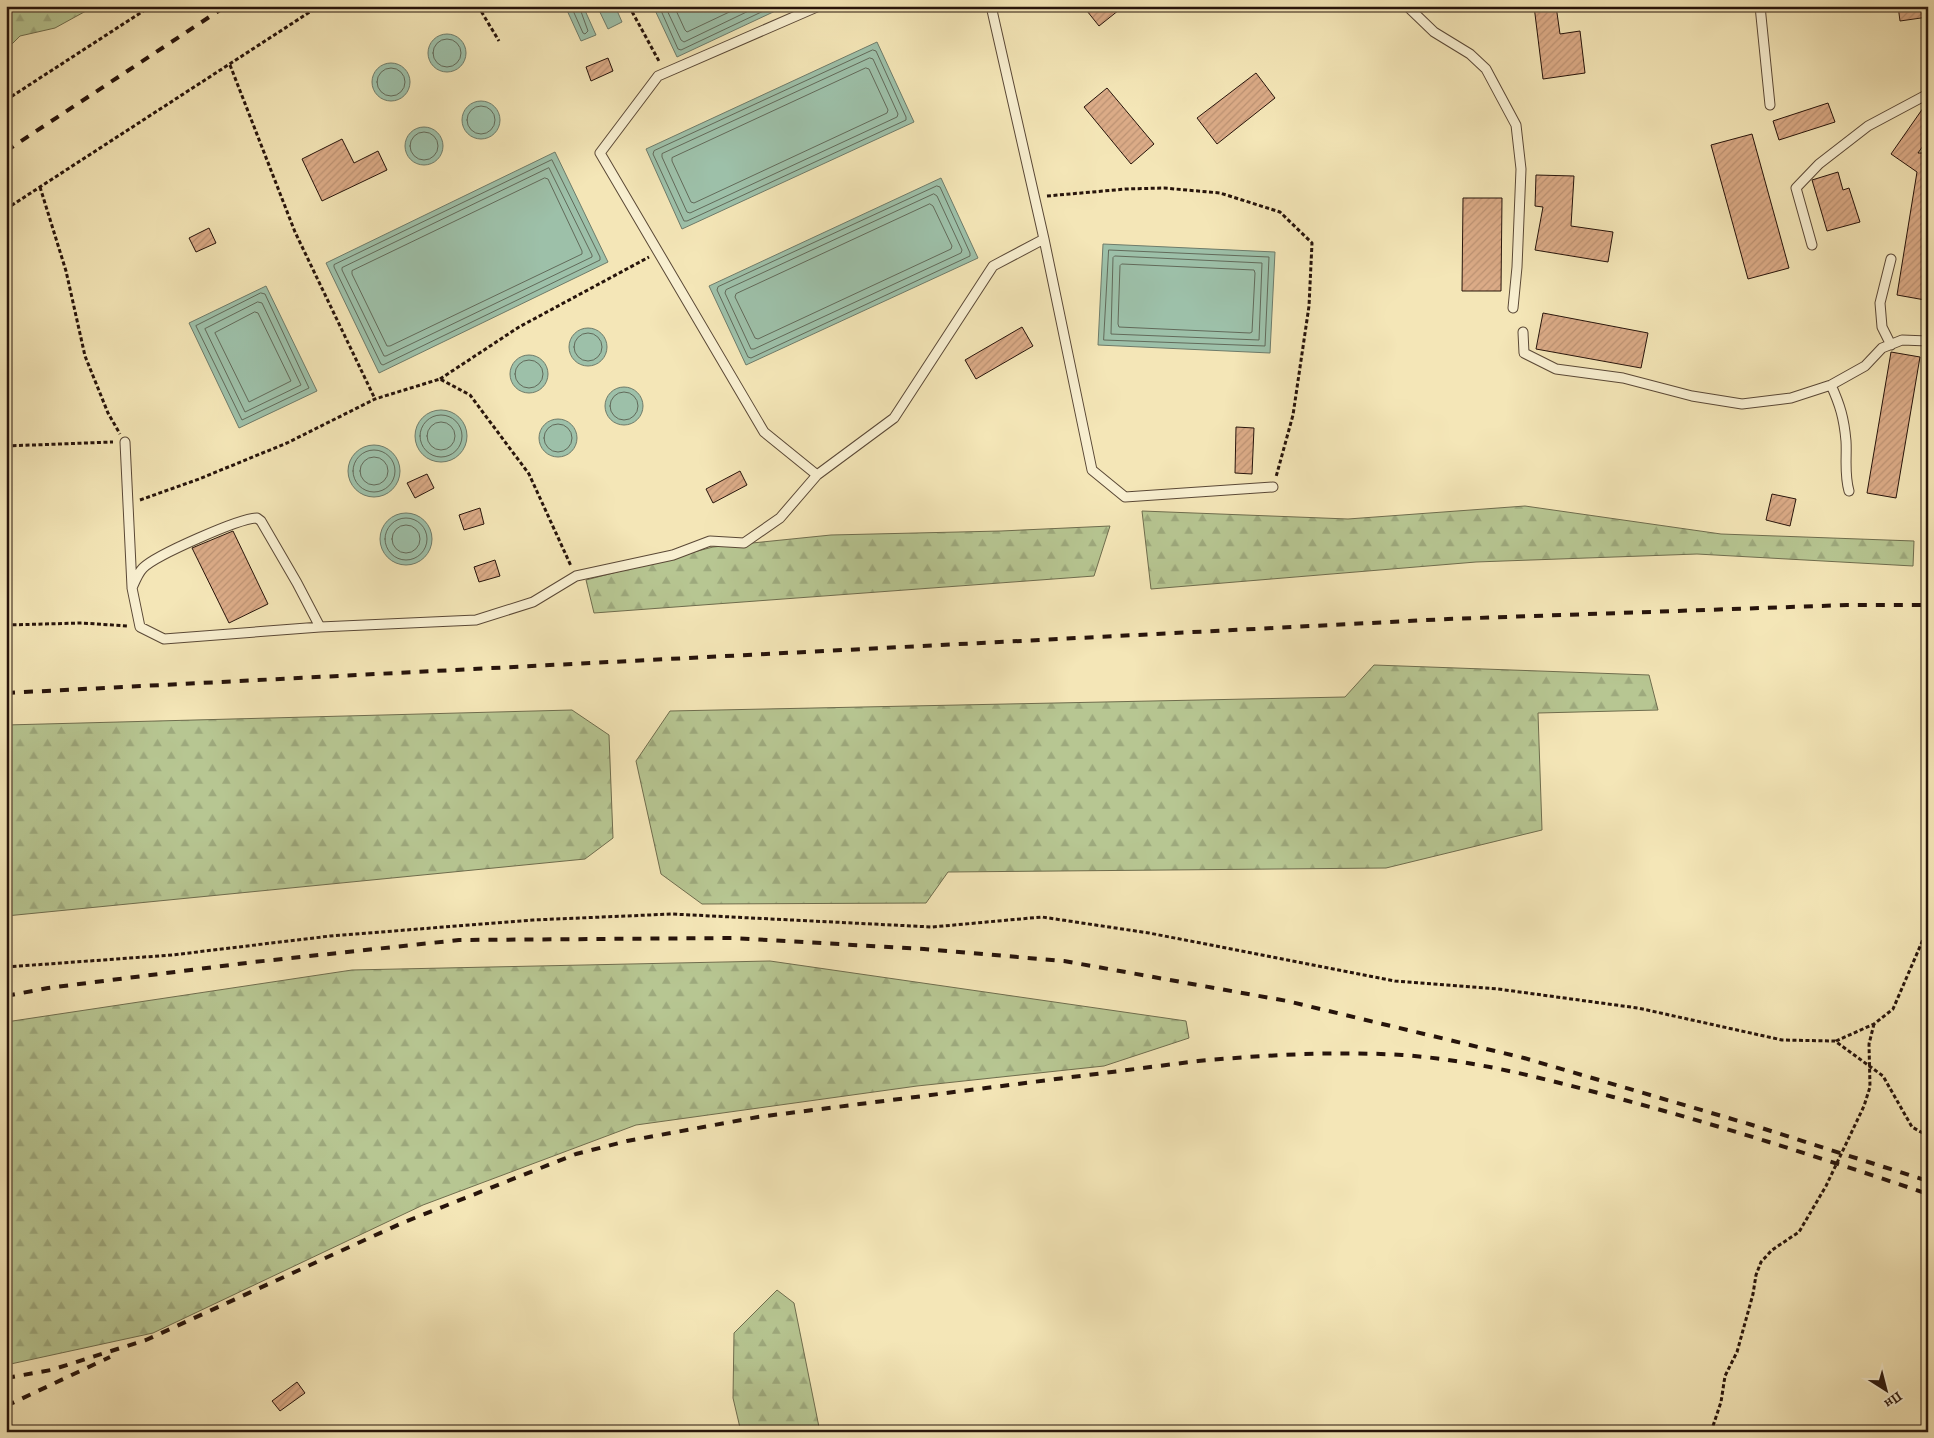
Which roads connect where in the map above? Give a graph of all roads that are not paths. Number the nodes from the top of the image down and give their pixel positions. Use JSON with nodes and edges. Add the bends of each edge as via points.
{"nodes":[{"id":1,"x":819,"y":6,"type":"edge"},
{"id":2,"x":991,"y":6,"type":"edge"},
{"id":3,"x":1407,"y":6,"type":"edge"},
{"id":4,"x":1760,"y":6,"type":"edge"},
{"id":5,"x":1928,"y":94,"type":"edge"},
{"id":6,"x":1770,"y":105,"type":"dead end"},
{"id":7,"x":1044,"y":239,"type":"junction"},
{"id":8,"x":1812,"y":245,"type":"dead end"},
{"id":9,"x":1891,"y":259,"type":"dead end"},
{"id":10,"x":1513,"y":308,"type":"dead end"},
{"id":11,"x":1523,"y":332,"type":"dead end"},
{"id":12,"x":1928,"y":341,"type":"edge"},
{"id":13,"x":1891,"y":345,"type":"junction"},
{"id":14,"x":1831,"y":385,"type":"junction"},
{"id":15,"x":125,"y":442,"type":"road end"},
{"id":16,"x":818,"y":475,"type":"junction"},
{"id":17,"x":1273,"y":487,"type":"road end"},
{"id":18,"x":1849,"y":491,"type":"dead end"},
{"id":19,"x":132,"y":588,"type":"junction"},
{"id":20,"x":320,"y":627,"type":"junction"}],
"edges":[{"from":1,"to":16,"type":"lane","via":[[658,76],[600,153],[764,432]]},
{"from":2,"to":7,"type":"lane"},
{"from":3,"to":10,"type":"lane","via":[[1434,32],[1470,54],[1486,69],[1516,125],[1521,169]]},
{"from":4,"to":6,"type":"lane"},
{"from":5,"to":8,"type":"lane","via":[[1868,126],[1819,164],[1796,188]]},
{"from":7,"to":16,"type":"lane","via":[[993,266],[894,418]]},
{"from":7,"to":17,"type":"lane","via":[[1092,470],[1125,497]]},
{"from":9,"to":13,"type":"lane","via":[[1880,303],[1882,327]]},
{"from":11,"to":14,"type":"lane","via":[[1524,352],[1556,369],[1623,378],[1692,396],[1742,404],[1791,398]]},
{"from":12,"to":13,"type":"lane","via":[[1902,340]]},
{"from":13,"to":14,"type":"lane","via":[[1882,348],[1865,366]]},
{"from":14,"to":18,"type":"lane","via":[[1842,411]]},
{"from":15,"to":19,"type":"lane"},
{"from":16,"to":20,"type":"lane","via":[[780,518],[744,543],[710,541],[673,555],[576,576],[532,602],[476,620]]},
{"from":19,"to":20,"type":"lane","via":[[140,627],[164,639]]},
{"from":19,"to":20,"type":"lane","via":[[143,568],[158,558],[241,521],[257,518]]}]}
